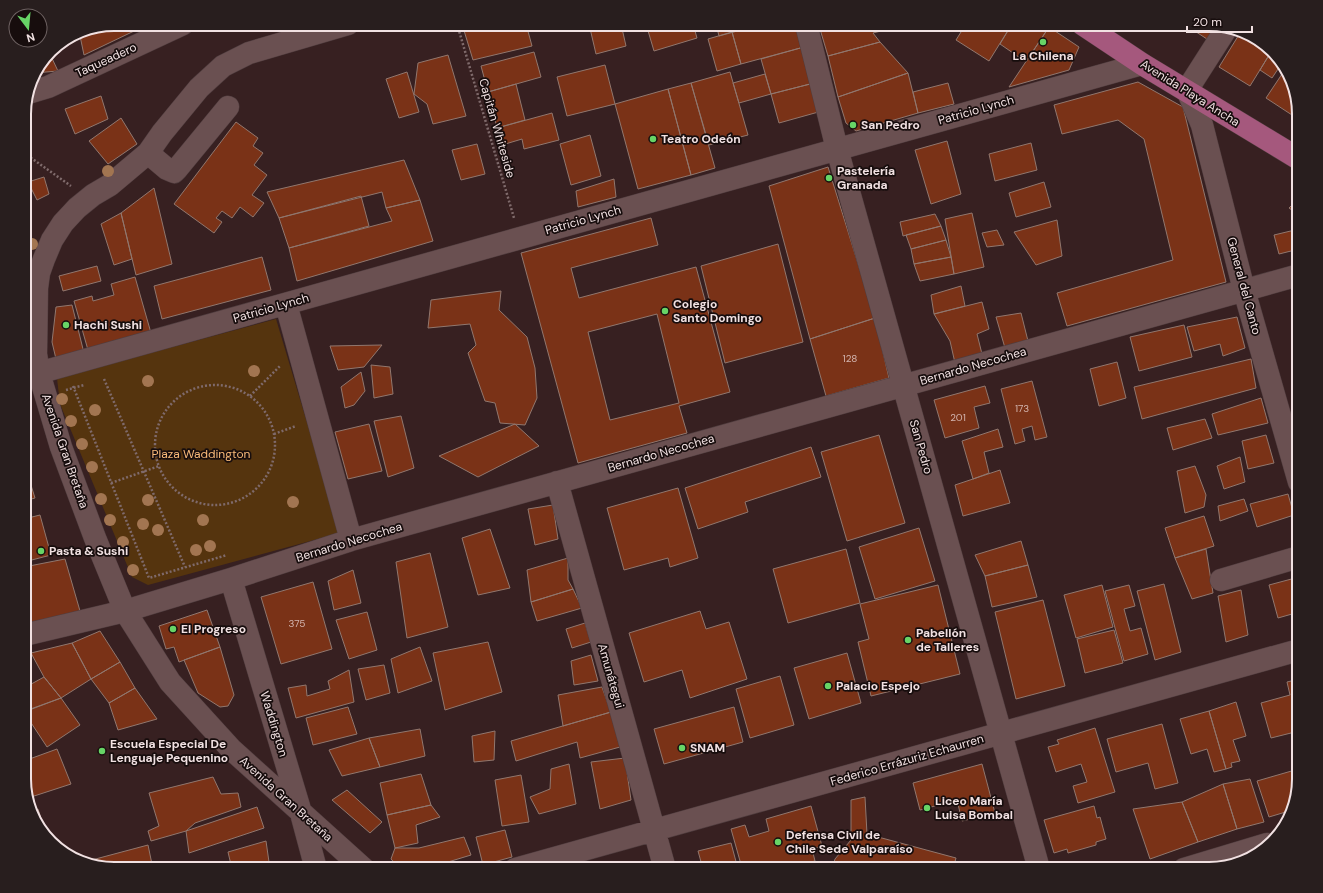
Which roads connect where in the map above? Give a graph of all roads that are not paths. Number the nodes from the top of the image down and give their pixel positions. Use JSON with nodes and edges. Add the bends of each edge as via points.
{"nodes":[{"id":1,"x":168,"y":31,"type":"edge"},
{"id":2,"x":324,"y":31,"type":"edge"},
{"id":3,"x":808,"y":31,"type":"edge"},
{"id":4,"x":1092,"y":31,"type":"edge"},
{"id":5,"x":1224,"y":33,"type":"edge"},
{"id":6,"x":1142,"y":64,"type":"junction"},
{"id":7,"x":1187,"y":90,"type":"junction"},
{"id":8,"x":34,"y":91,"type":"edge"},
{"id":9,"x":228,"y":107,"type":"dead end"},
{"id":10,"x":838,"y":149,"type":"junction"},
{"id":11,"x":148,"y":153,"type":"junction"},
{"id":12,"x":1292,"y":155,"type":"edge"},
{"id":13,"x":1292,"y":277,"type":"edge"},
{"id":14,"x":1244,"y":290,"type":"junction"},
{"id":15,"x":286,"y":304,"type":"junction"},
{"id":16,"x":31,"y":364,"type":"edge"},
{"id":17,"x":904,"y":385,"type":"junction"},
{"id":18,"x":1292,"y":458,"type":"edge"},
{"id":19,"x":557,"y":482,"type":"junction"},
{"id":20,"x":351,"y":540,"type":"junction"},
{"id":21,"x":1292,"y":559,"type":"edge"},
{"id":22,"x":231,"y":579,"type":"junction"},
{"id":23,"x":1221,"y":580,"type":"dead end"},
{"id":24,"x":125,"y":611,"type":"junction"},
{"id":25,"x":31,"y":634,"type":"edge"},
{"id":26,"x":1292,"y":652,"type":"edge"},
{"id":27,"x":1001,"y":733,"type":"junction"},
{"id":28,"x":301,"y":813,"type":"junction"},
{"id":29,"x":654,"y":830,"type":"junction"},
{"id":30,"x":1256,"y":847,"type":"edge"},
{"id":31,"x":314,"y":862,"type":"edge"},
{"id":32,"x":356,"y":862,"type":"edge"},
{"id":33,"x":540,"y":862,"type":"edge"},
{"id":34,"x":663,"y":862,"type":"edge"},
{"id":35,"x":1037,"y":862,"type":"edge"},
{"id":36,"x":1207,"y":862,"type":"edge"}],
"edges":[{"from":1,"to":8,"type":"street","name":"Taqueadero"},
{"from":2,"to":11,"type":"street","name":"Avenida Gran Bretaña","via":[[250,53],[223,66],[200,88]]},
{"from":3,"to":10,"type":"street","name":"San Pedro"},
{"from":4,"to":6,"type":"main road","name":"Avenida Playa Ancha"},
{"from":5,"to":7,"type":"street"},
{"from":6,"to":7,"type":"main road","name":"Avenida Playa Ancha"},
{"from":6,"to":10,"type":"street","name":"Patricio Lynch"},
{"from":7,"to":12,"type":"main road","name":"Avenida Playa Ancha"},
{"from":7,"to":14,"type":"street","name":"General del Canto","via":[[1202,125]]},
{"from":9,"to":11,"type":"street","via":[[174,172]]},
{"from":10,"to":15,"type":"street","name":"Patricio Lynch"},
{"from":10,"to":17,"type":"street","name":"San Pedro"},
{"from":11,"to":16,"type":"street","name":"Avenida Gran Bretaña","via":[[110,185],[77,208],[52,240],[37,288]]},
{"from":13,"to":14,"type":"street","name":"Bernardo Necochea"},
{"from":14,"to":17,"type":"street","name":"Bernardo Necochea"},
{"from":14,"to":18,"type":"street","name":"General del Canto"},
{"from":15,"to":16,"type":"street","name":"Patricio Lynch","via":[[64,365]]},
{"from":15,"to":20,"type":"street"},
{"from":16,"to":24,"type":"street","name":"Avenida Gran Bretaña","via":[[95,538]]},
{"from":17,"to":19,"type":"street","name":"Bernardo Necochea"},
{"from":17,"to":27,"type":"street","name":"San Pedro"},
{"from":19,"to":20,"type":"street","name":"Bernardo Necochea"},
{"from":19,"to":29,"type":"street","name":"Amunátegui"},
{"from":20,"to":22,"type":"street","name":"Bernardo Necochea"},
{"from":21,"to":23,"type":"street"},
{"from":22,"to":24,"type":"street","name":"Bernardo Necochea"},
{"from":22,"to":28,"type":"street","name":"Waddington"},
{"from":24,"to":25,"type":"street","name":"Bernardo Necochea"},
{"from":24,"to":28,"type":"street","name":"Avenida Gran Bretaña","via":[[170,682],[231,749]]},
{"from":26,"to":27,"type":"street","name":"Federico Errázuriz Echaurren"},
{"from":27,"to":29,"type":"street","name":"Federico Errázuriz Echaurren"},
{"from":27,"to":35,"type":"street","name":"San Pedro"},
{"from":28,"to":31,"type":"street","name":"Waddington"},
{"from":28,"to":32,"type":"street","name":"Avenida Gran Bretaña"},
{"from":29,"to":33,"type":"street","name":"Federico Errázuriz Echaurren"},
{"from":29,"to":34,"type":"street","name":"Amunátegui"},
{"from":30,"to":36,"type":"street"}]}
